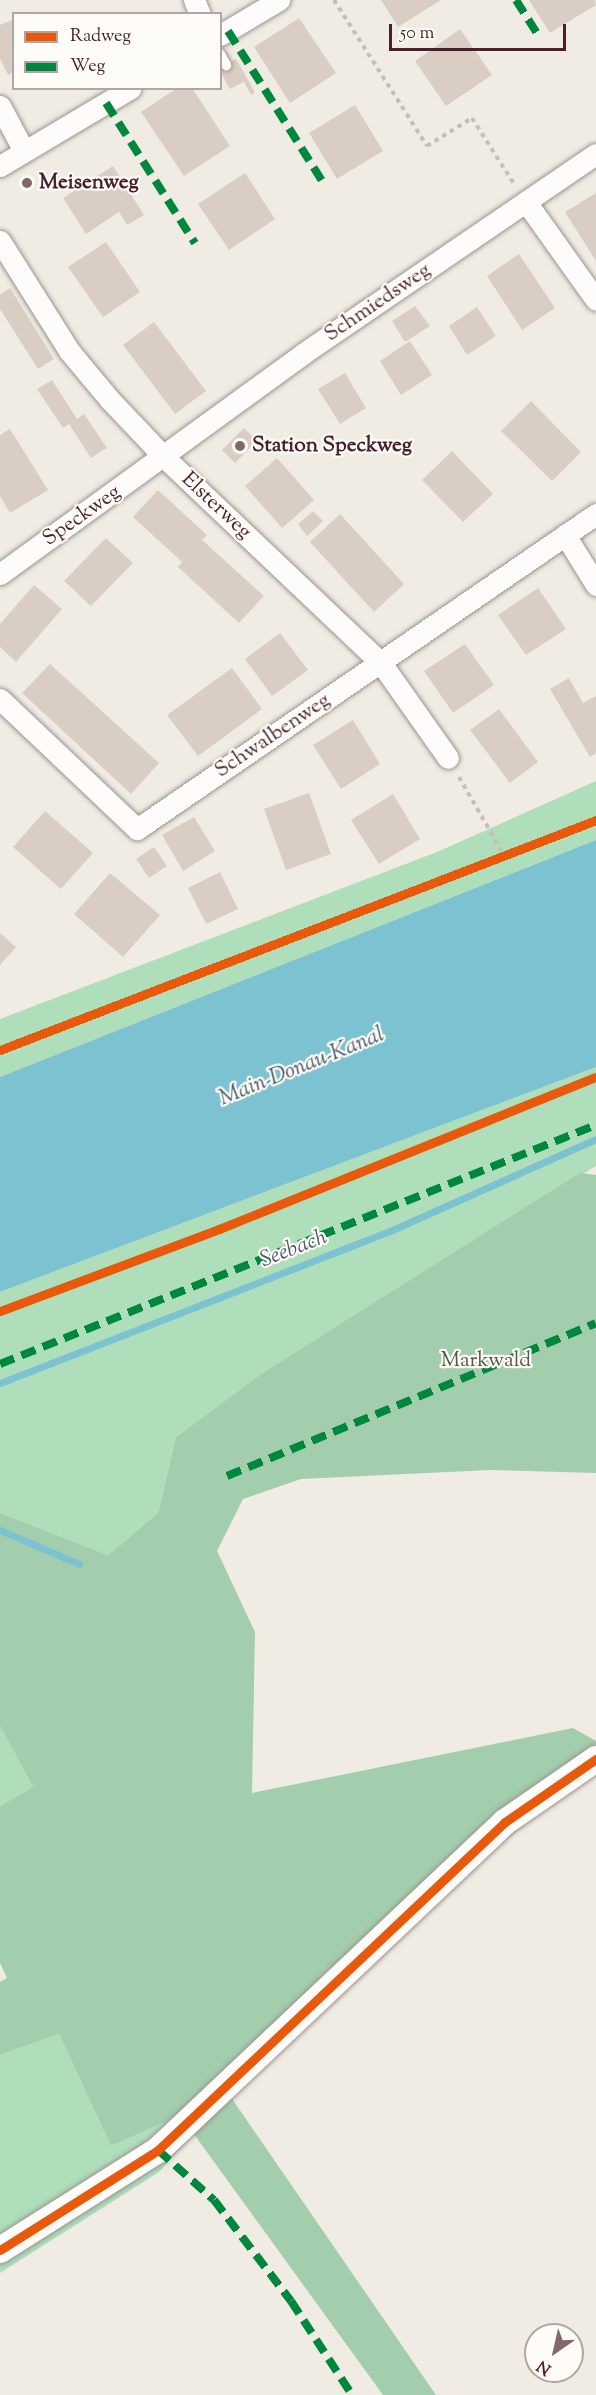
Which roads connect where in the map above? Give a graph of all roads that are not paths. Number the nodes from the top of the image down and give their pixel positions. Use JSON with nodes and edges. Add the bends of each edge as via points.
{"nodes":[{"id":1,"x":279,"y":0,"type":"edge"},
{"id":2,"x":222,"y":34,"type":"edge"},
{"id":3,"x":222,"y":58,"type":"edge"},
{"id":4,"x":226,"y":65,"type":"dead end"},
{"id":5,"x":128,"y":90,"type":"edge"},
{"id":6,"x":0,"y":106,"type":"edge"},
{"id":7,"x":24,"y":151,"type":"junction"},
{"id":8,"x":596,"y":154,"type":"edge"},
{"id":9,"x":0,"y":166,"type":"edge"},
{"id":10,"x":526,"y":202,"type":"junction"},
{"id":11,"x":0,"y":241,"type":"edge"},
{"id":12,"x":596,"y":300,"type":"edge"},
{"id":13,"x":165,"y":458,"type":"junction"},
{"id":14,"x":596,"y":514,"type":"edge"},
{"id":15,"x":565,"y":535,"type":"junction"},
{"id":16,"x":0,"y":574,"type":"edge"},
{"id":17,"x":596,"y":585,"type":"edge"},
{"id":18,"x":381,"y":663,"type":"junction"},
{"id":19,"x":0,"y":699,"type":"edge"},
{"id":20,"x":448,"y":758,"type":"road end"},
{"id":21,"x":596,"y":1759,"type":"edge"},
{"id":22,"x":0,"y":2250,"type":"edge"}],
"edges":[{"from":1,"to":2,"type":"street"},
{"from":3,"to":4,"type":"lane"},
{"from":5,"to":7,"type":"street"},
{"from":6,"to":7,"type":"street"},
{"from":7,"to":9,"type":"street"},
{"from":8,"to":10,"type":"street","name":"Schmiedsweg"},
{"from":10,"to":12,"type":"street"},
{"from":10,"to":13,"type":"street","name":"Schmiedsweg","via":[[304,353]]},
{"from":11,"to":13,"type":"street","name":"Elsterweg","via":[[70,352]]},
{"from":13,"to":16,"type":"street","name":"Speckweg"},
{"from":13,"to":18,"type":"street","name":"Elsterweg"},
{"from":14,"to":15,"type":"street","name":"Schwalbenweg"},
{"from":15,"to":17,"type":"street"},
{"from":15,"to":18,"type":"street","name":"Schwalbenweg"},
{"from":18,"to":19,"type":"street","name":"Schwalbenweg","via":[[137,829]]},
{"from":18,"to":20,"type":"street","name":"Elsterweg"},
{"from":21,"to":22,"type":"street","via":[[505,1822],[158,2150]]}]}
